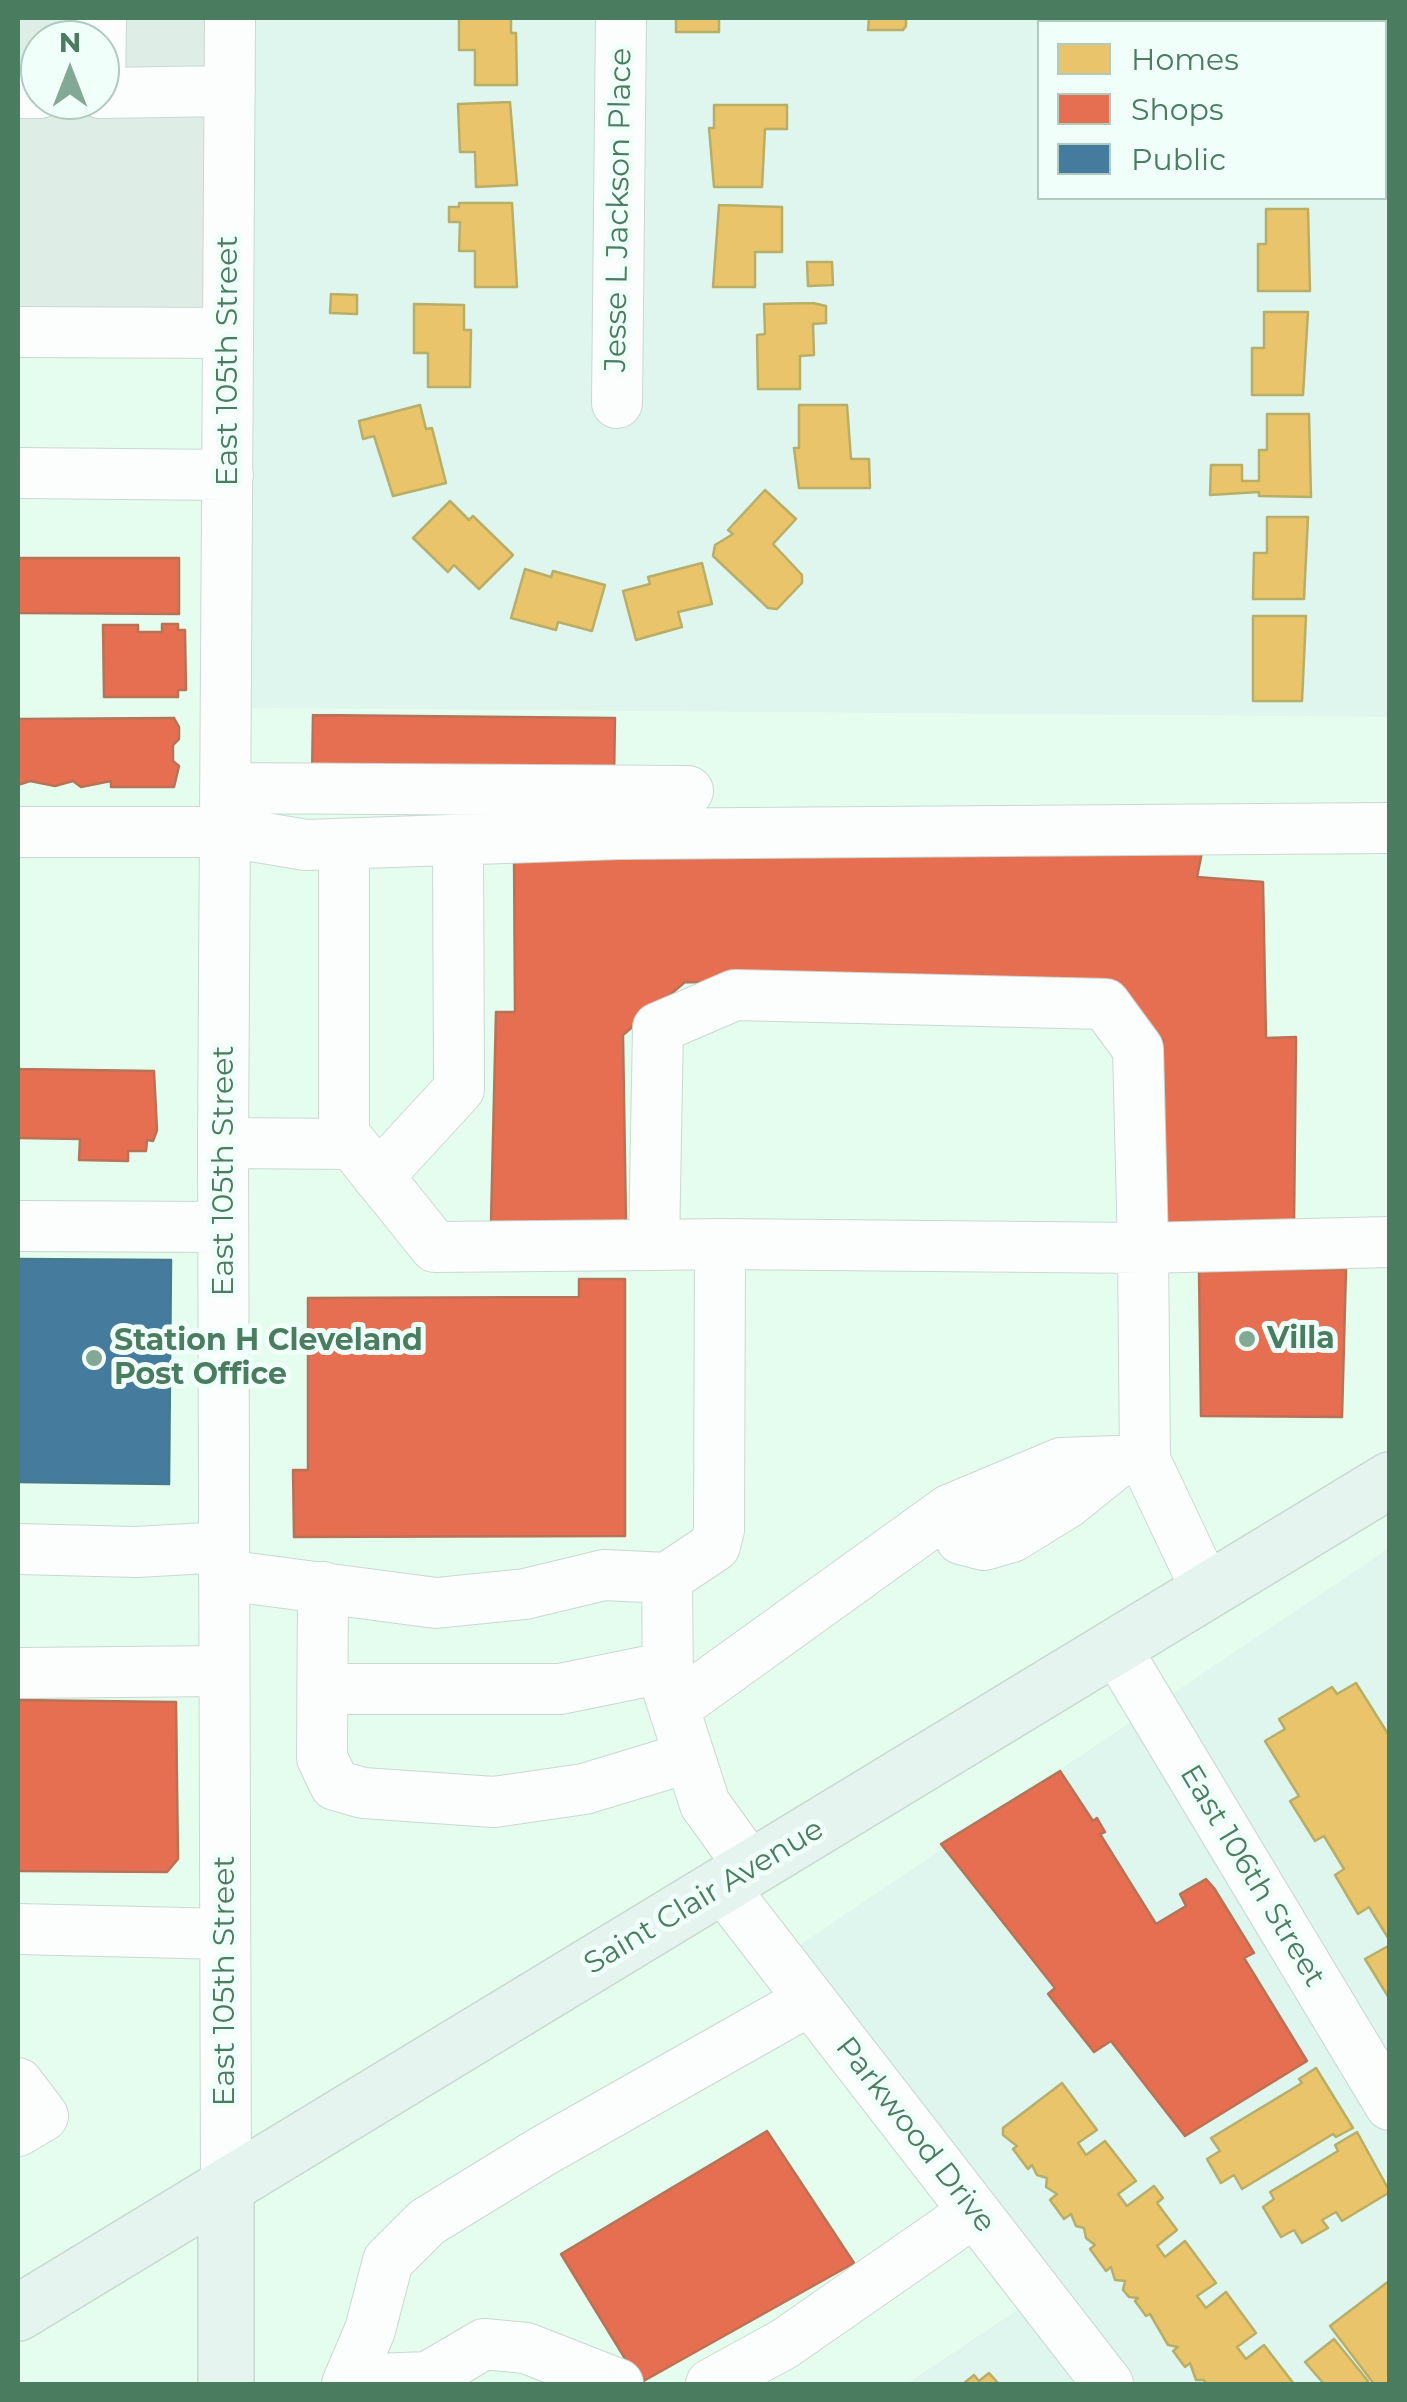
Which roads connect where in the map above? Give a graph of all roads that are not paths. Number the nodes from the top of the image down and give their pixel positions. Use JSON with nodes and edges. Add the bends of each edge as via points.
{"nodes":[{"id":1,"x":230,"y":18,"type":"edge"},
{"id":2,"x":621,"y":18,"type":"edge"},
{"id":3,"x":230,"y":91,"type":"junction"},
{"id":4,"x":120,"y":93,"type":"edge"},
{"id":5,"x":18,"y":332,"type":"edge"},
{"id":6,"x":227,"y":333,"type":"junction"},
{"id":7,"x":617,"y":402,"type":"dead end"},
{"id":8,"x":18,"y":474,"type":"edge"},
{"id":9,"x":228,"y":476,"type":"junction"},
{"id":10,"x":688,"y":791,"type":"dead end"},
{"id":11,"x":228,"y":810,"type":"junction"},
{"id":12,"x":1390,"y":828,"type":"edge"},
{"id":13,"x":18,"y":832,"type":"edge"},
{"id":14,"x":458,"y":840,"type":"junction"},
{"id":15,"x":344,"y":844,"type":"junction"},
{"id":16,"x":223,"y":1143,"type":"junction"},
{"id":17,"x":361,"y":1160,"type":"junction"},
{"id":18,"x":18,"y":1226,"type":"edge"},
{"id":19,"x":223,"y":1227,"type":"junction"},
{"id":20,"x":1390,"y":1242,"type":"edge"},
{"id":21,"x":720,"y":1244,"type":"junction"},
{"id":22,"x":654,"y":1245,"type":"junction"},
{"id":23,"x":1142,"y":1248,"type":"junction"},
{"id":24,"x":1132,"y":1460,"type":"junction"},
{"id":25,"x":1390,"y":1480,"type":"edge"},
{"id":26,"x":18,"y":1549,"type":"edge"},
{"id":27,"x":224,"y":1561,"type":"junction"},
{"id":28,"x":667,"y":1578,"type":"junction"},
{"id":29,"x":323,"y":1586,"type":"junction"},
{"id":30,"x":1207,"y":1590,"type":"junction"},
{"id":31,"x":1115,"y":1647,"type":"junction"},
{"id":32,"x":224,"y":1671,"type":"junction"},
{"id":33,"x":18,"y":1673,"type":"edge"},
{"id":34,"x":323,"y":1688,"type":"junction"},
{"id":35,"x":672,"y":1688,"type":"junction"},
{"id":36,"x":690,"y":1758,"type":"junction"},
{"id":37,"x":736,"y":1877,"type":"junction"},
{"id":38,"x":18,"y":1928,"type":"edge"},
{"id":39,"x":225,"y":1934,"type":"junction"},
{"id":40,"x":810,"y":2000,"type":"junction"},
{"id":41,"x":18,"y":2083,"type":"edge"},
{"id":42,"x":1390,"y":2105,"type":"edge"},
{"id":43,"x":18,"y":2131,"type":"edge"},
{"id":44,"x":226,"y":2187,"type":"junction"},
{"id":45,"x":974,"y":2212,"type":"junction"},
{"id":46,"x":18,"y":2314,"type":"edge"},
{"id":47,"x":349,"y":2382,"type":"edge"},
{"id":48,"x":226,"y":2384,"type":"edge"},
{"id":49,"x":618,"y":2384,"type":"edge"},
{"id":50,"x":710,"y":2384,"type":"edge"},
{"id":51,"x":1108,"y":2384,"type":"edge"}],
"edges":[{"from":1,"to":3,"type":"street","name":"East 105th Street"},
{"from":2,"to":7,"type":"street","name":"Jesse L Jackson Place"},
{"from":3,"to":4,"type":"street"},
{"from":3,"to":6,"type":"street","name":"East 105th Street"},
{"from":5,"to":6,"type":"street"},
{"from":6,"to":9,"type":"street","name":"East 105th Street"},
{"from":8,"to":9,"type":"street"},
{"from":9,"to":11,"type":"street","name":"East 105th Street"},
{"from":10,"to":11,"type":"street"},
{"from":11,"to":13,"type":"street"},
{"from":11,"to":15,"type":"street","via":[[306,845]]},
{"from":11,"to":16,"type":"street","name":"East 105th Street"},
{"from":12,"to":14,"type":"street"},
{"from":14,"to":15,"type":"street"},
{"from":14,"to":17,"type":"street","via":[[459,1089]]},
{"from":15,"to":17,"type":"street"},
{"from":16,"to":17,"type":"street"},
{"from":16,"to":19,"type":"street","name":"East 105th Street"},
{"from":17,"to":22,"type":"street","via":[[435,1247]]},
{"from":18,"to":19,"type":"street"},
{"from":19,"to":27,"type":"street","name":"East 105th Street"},
{"from":20,"to":23,"type":"street"},
{"from":21,"to":22,"type":"street"},
{"from":21,"to":23,"type":"street"},
{"from":21,"to":28,"type":"street","via":[[719,1530],[715,1546]]},
{"from":22,"to":23,"type":"street","via":[[658,1028],[734,994],[1105,1004],[1138,1049]]},
{"from":23,"to":24,"type":"street"},
{"from":24,"to":30,"type":"street"},
{"from":24,"to":35,"type":"street","via":[[1062,1463],[949,1510]]},
{"from":25,"to":30,"type":"main road","name":"Saint Clair Avenue"},
{"from":26,"to":27,"type":"street"},
{"from":27,"to":29,"type":"street"},
{"from":27,"to":32,"type":"street","name":"East 105th Street"},
{"from":28,"to":29,"type":"street","via":[[604,1574],[525,1594],[436,1603]]},
{"from":28,"to":35,"type":"street","name":"Parkwood Drive"},
{"from":29,"to":34,"type":"street"},
{"from":30,"to":31,"type":"main road","name":"Saint Clair Avenue"},
{"from":31,"to":37,"type":"main road","name":"Saint Clair Avenue"},
{"from":31,"to":42,"type":"street","name":"East 106th Street"},
{"from":32,"to":33,"type":"street"},
{"from":32,"to":39,"type":"street","name":"East 105th Street"},
{"from":34,"to":35,"type":"street"},
{"from":34,"to":36,"type":"street","via":[[322,1758],[334,1785],[363,1793],[494,1802],[584,1788]]},
{"from":35,"to":36,"type":"street","name":"Parkwood Drive"},
{"from":36,"to":37,"type":"street","name":"Parkwood Drive"},
{"from":37,"to":40,"type":"street","name":"Parkwood Drive"},
{"from":37,"to":44,"type":"main road","name":"Saint Clair Avenue"},
{"from":38,"to":39,"type":"street"},
{"from":39,"to":44,"type":"street","name":"East 105th Street"},
{"from":40,"to":45,"type":"street","name":"Parkwood Drive"},
{"from":40,"to":47,"type":"street","via":[[427,2222],[388,2261]]},
{"from":41,"to":43,"type":"street","via":[[43,2116]]},
{"from":44,"to":46,"type":"main road","name":"Saint Clair Avenue"},
{"from":44,"to":48,"type":"main road","name":"East 105th Street"},
{"from":45,"to":50,"type":"street","via":[[784,2344]]},
{"from":45,"to":51,"type":"street","name":"Parkwood Drive"},
{"from":47,"to":49,"type":"street","via":[[428,2377],[484,2344],[526,2348]]}]}
